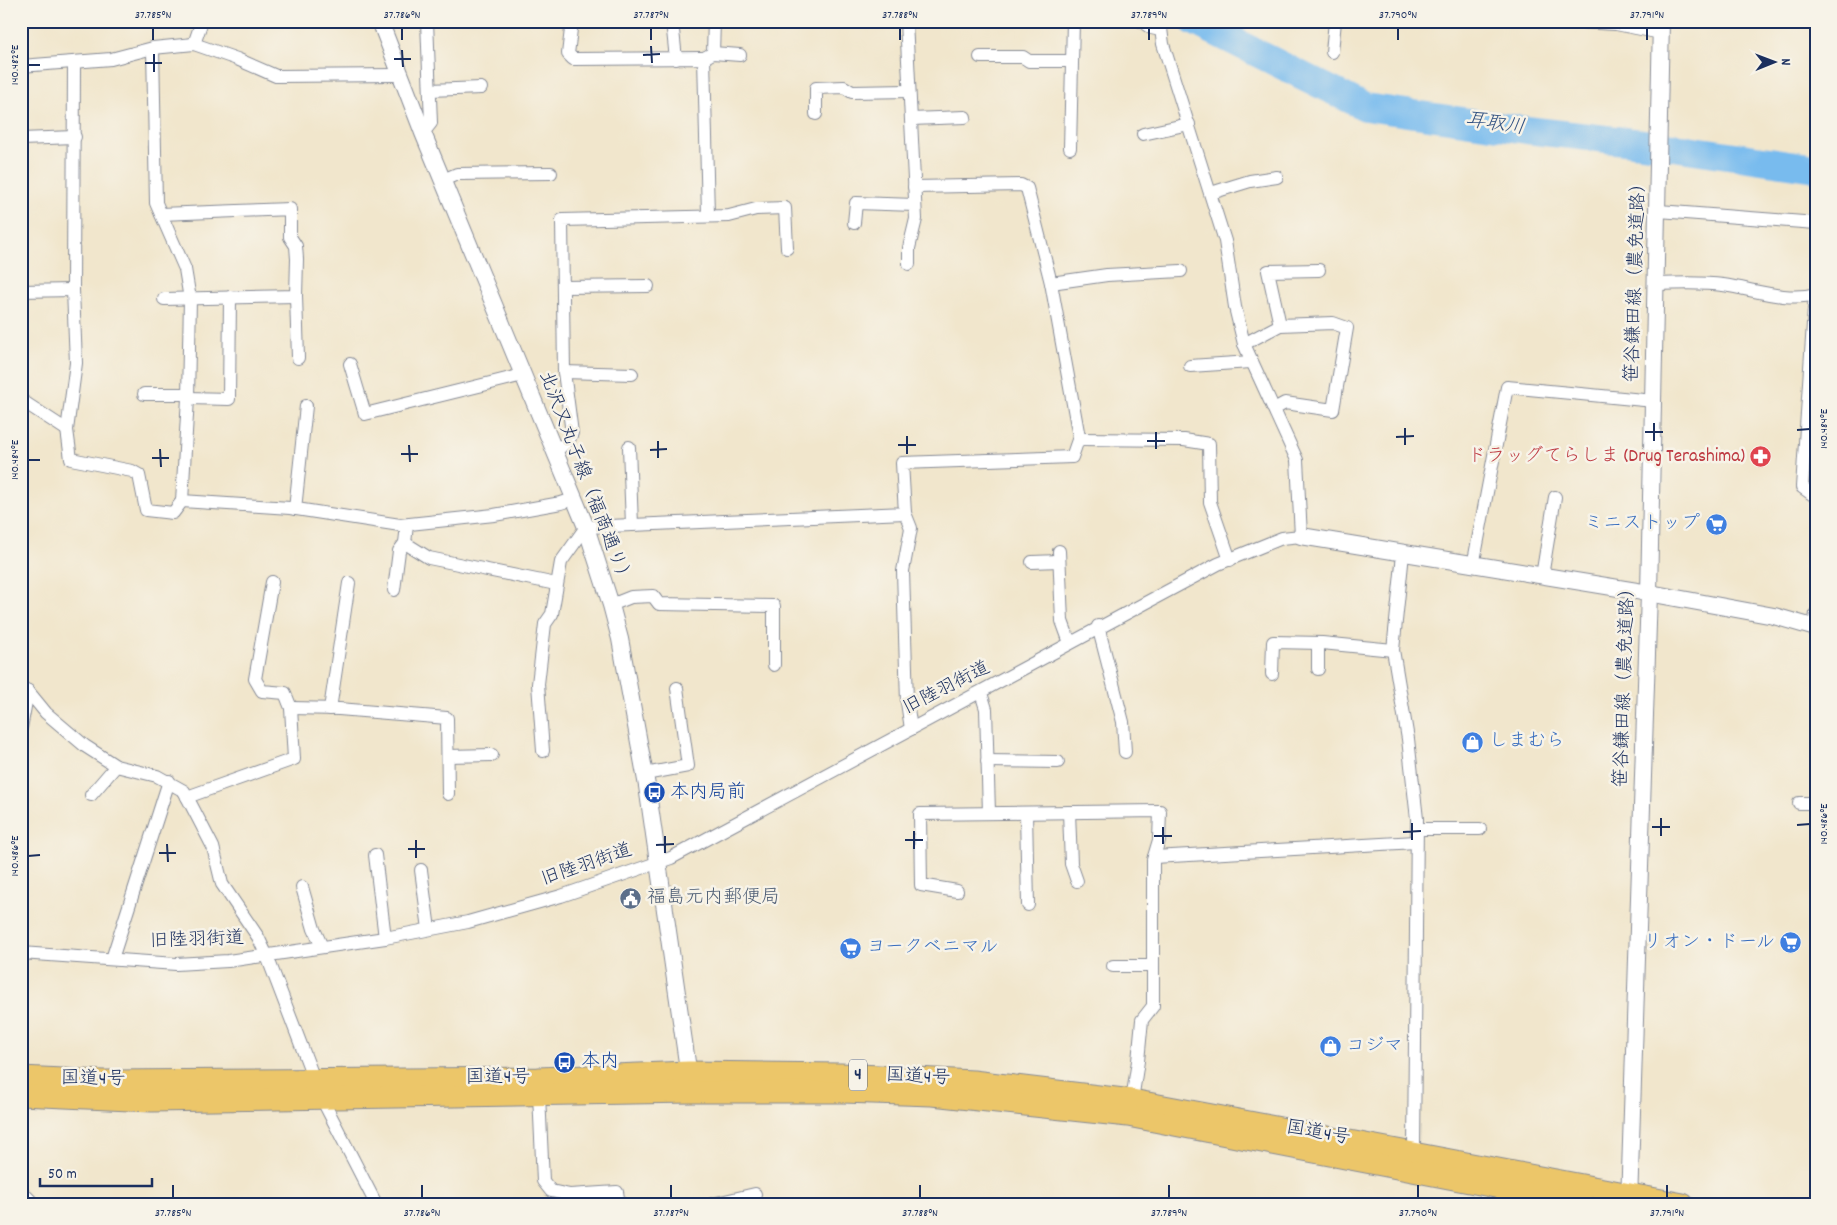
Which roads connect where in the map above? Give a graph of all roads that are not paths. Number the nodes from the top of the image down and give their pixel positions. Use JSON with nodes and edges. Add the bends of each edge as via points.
{"nodes":[{"id":1,"x":202,"y":21,"type":"edge"},
{"id":2,"x":380,"y":21,"type":"edge"},
{"id":3,"x":428,"y":21,"type":"edge"},
{"id":4,"x":572,"y":21,"type":"edge"},
{"id":5,"x":672,"y":21,"type":"edge"},
{"id":6,"x":714,"y":21,"type":"edge"},
{"id":7,"x":906,"y":21,"type":"edge"},
{"id":8,"x":1073,"y":21,"type":"edge"},
{"id":9,"x":1141,"y":21,"type":"edge"},
{"id":10,"x":1335,"y":21,"type":"edge"},
{"id":11,"x":1562,"y":21,"type":"edge"},
{"id":12,"x":1161,"y":26,"type":"edge"},
{"id":13,"x":1661,"y":27,"type":"edge"},
{"id":14,"x":194,"y":44,"type":"junction"},
{"id":15,"x":153,"y":48,"type":"junction"},
{"id":16,"x":1332,"y":52,"type":"dead end"},
{"id":17,"x":740,"y":55,"type":"dead end"},
{"id":18,"x":708,"y":56,"type":"junction"},
{"id":19,"x":980,"y":57,"type":"dead end"},
{"id":20,"x":676,"y":59,"type":"junction"},
{"id":21,"x":1072,"y":61,"type":"junction"},
{"id":22,"x":74,"y":62,"type":"junction"},
{"id":23,"x":21,"y":66,"type":"edge"},
{"id":24,"x":399,"y":75,"type":"junction"},
{"id":25,"x":481,"y":88,"type":"dead end"},
{"id":26,"x":430,"y":90,"type":"junction"},
{"id":27,"x":909,"y":90,"type":"junction"},
{"id":28,"x":816,"y":114,"type":"dead end"},
{"id":29,"x":965,"y":117,"type":"dead end"},
{"id":30,"x":911,"y":119,"type":"junction"},
{"id":31,"x":1189,"y":124,"type":"junction"},
{"id":32,"x":422,"y":133,"type":"junction"},
{"id":33,"x":1143,"y":134,"type":"dead end"},
{"id":34,"x":75,"y":137,"type":"junction"},
{"id":35,"x":21,"y":140,"type":"edge"},
{"id":36,"x":1070,"y":148,"type":"dead end"},
{"id":37,"x":551,"y":173,"type":"dead end"},
{"id":38,"x":1278,"y":177,"type":"dead end"},
{"id":39,"x":443,"y":180,"type":"junction"},
{"id":40,"x":914,"y":188,"type":"junction"},
{"id":41,"x":1211,"y":193,"type":"junction"},
{"id":42,"x":915,"y":205,"type":"junction"},
{"id":43,"x":1659,"y":211,"type":"junction"},
{"id":44,"x":160,"y":214,"type":"junction"},
{"id":45,"x":708,"y":215,"type":"junction"},
{"id":46,"x":854,"y":223,"type":"dead end"},
{"id":47,"x":1816,"y":224,"type":"edge"},
{"id":48,"x":787,"y":248,"type":"dead end"},
{"id":49,"x":909,"y":264,"type":"dead end"},
{"id":50,"x":1180,"y":270,"type":"dead end"},
{"id":51,"x":1319,"y":270,"type":"dead end"},
{"id":52,"x":1051,"y":283,"type":"junction"},
{"id":53,"x":1657,"y":284,"type":"junction"},
{"id":54,"x":648,"y":286,"type":"dead end"},
{"id":55,"x":563,"y":287,"type":"junction"},
{"id":56,"x":73,"y":290,"type":"junction"},
{"id":57,"x":21,"y":291,"type":"edge"},
{"id":58,"x":1815,"y":294,"type":"edge"},
{"id":59,"x":296,"y":296,"type":"junction"},
{"id":60,"x":230,"y":297,"type":"junction"},
{"id":61,"x":164,"y":299,"type":"dead end"},
{"id":62,"x":190,"y":299,"type":"junction"},
{"id":63,"x":1280,"y":325,"type":"junction"},
{"id":64,"x":1244,"y":344,"type":"junction"},
{"id":65,"x":298,"y":358,"type":"dead end"},
{"id":66,"x":1251,"y":362,"type":"junction"},
{"id":67,"x":350,"y":364,"type":"dead end"},
{"id":68,"x":1190,"y":366,"type":"dead end"},
{"id":69,"x":564,"y":372,"type":"junction"},
{"id":70,"x":632,"y":374,"type":"dead end"},
{"id":71,"x":523,"y":376,"type":"junction"},
{"id":72,"x":144,"y":394,"type":"dead end"},
{"id":73,"x":188,"y":396,"type":"junction"},
{"id":74,"x":21,"y":400,"type":"edge"},
{"id":75,"x":1654,"y":401,"type":"junction"},
{"id":76,"x":306,"y":406,"type":"dead end"},
{"id":77,"x":1274,"y":409,"type":"junction"},
{"id":78,"x":67,"y":430,"type":"junction"},
{"id":79,"x":1078,"y":439,"type":"junction"},
{"id":80,"x":629,"y":447,"type":"dead end"},
{"id":81,"x":555,"y":452,"type":"junction"},
{"id":82,"x":1555,"y":497,"type":"dead end"},
{"id":83,"x":1816,"y":497,"type":"edge"},
{"id":84,"x":574,"y":499,"type":"junction"},
{"id":85,"x":182,"y":501,"type":"junction"},
{"id":86,"x":295,"y":509,"type":"junction"},
{"id":87,"x":905,"y":513,"type":"junction"},
{"id":88,"x":407,"y":524,"type":"junction"},
{"id":89,"x":632,"y":525,"type":"junction"},
{"id":90,"x":586,"y":527,"type":"junction"},
{"id":91,"x":1301,"y":536,"type":"junction"},
{"id":92,"x":405,"y":543,"type":"junction"},
{"id":93,"x":1403,"y":554,"type":"junction"},
{"id":94,"x":1230,"y":560,"type":"junction"},
{"id":95,"x":1032,"y":562,"type":"dead end"},
{"id":96,"x":1473,"y":566,"type":"junction"},
{"id":97,"x":1542,"y":576,"type":"junction"},
{"id":98,"x":272,"y":582,"type":"dead end"},
{"id":99,"x":349,"y":583,"type":"dead end"},
{"id":100,"x":556,"y":584,"type":"junction"},
{"id":101,"x":394,"y":590,"type":"dead end"},
{"id":102,"x":1649,"y":593,"type":"junction"},
{"id":103,"x":611,"y":605,"type":"junction"},
{"id":104,"x":1815,"y":623,"type":"edge"},
{"id":105,"x":1098,"y":626,"type":"junction"},
{"id":106,"x":1070,"y":643,"type":"junction"},
{"id":107,"x":1318,"y":643,"type":"junction"},
{"id":108,"x":1393,"y":650,"type":"junction"},
{"id":109,"x":774,"y":665,"type":"dead end"},
{"id":110,"x":1318,"y":669,"type":"dead end"},
{"id":111,"x":1272,"y":674,"type":"dead end"},
{"id":112,"x":677,"y":688,"type":"dead end"},
{"id":113,"x":25,"y":689,"type":"edge"},
{"id":114,"x":981,"y":692,"type":"junction"},
{"id":115,"x":291,"y":708,"type":"junction"},
{"id":116,"x":330,"y":709,"type":"junction"},
{"id":117,"x":21,"y":728,"type":"edge"},
{"id":118,"x":911,"y":729,"type":"junction"},
{"id":119,"x":543,"y":750,"type":"dead end"},
{"id":120,"x":1125,"y":752,"type":"dead end"},
{"id":121,"x":492,"y":755,"type":"dead end"},
{"id":122,"x":448,"y":756,"type":"junction"},
{"id":123,"x":987,"y":761,"type":"junction"},
{"id":124,"x":1058,"y":762,"type":"dead end"},
{"id":125,"x":116,"y":766,"type":"junction"},
{"id":126,"x":645,"y":774,"type":"junction"},
{"id":127,"x":169,"y":781,"type":"junction"},
{"id":128,"x":448,"y":794,"type":"dead end"},
{"id":129,"x":91,"y":795,"type":"dead end"},
{"id":130,"x":187,"y":798,"type":"junction"},
{"id":131,"x":1799,"y":803,"type":"dead end"},
{"id":132,"x":1816,"y":803,"type":"edge"},
{"id":133,"x":1069,"y":812,"type":"junction"},
{"id":134,"x":989,"y":813,"type":"junction"},
{"id":135,"x":1026,"y":813,"type":"junction"},
{"id":136,"x":1417,"y":829,"type":"junction"},
{"id":137,"x":1480,"y":829,"type":"dead end"},
{"id":138,"x":1416,"y":842,"type":"junction"},
{"id":139,"x":375,"y":855,"type":"dead end"},
{"id":140,"x":1154,"y":857,"type":"junction"},
{"id":141,"x":658,"y":861,"type":"junction"},
{"id":142,"x":422,"y":870,"type":"dead end"},
{"id":143,"x":1077,"y":881,"type":"dead end"},
{"id":144,"x":302,"y":886,"type":"dead end"},
{"id":145,"x":957,"y":891,"type":"dead end"},
{"id":146,"x":1028,"y":905,"type":"dead end"},
{"id":147,"x":429,"y":929,"type":"junction"},
{"id":148,"x":385,"y":938,"type":"junction"},
{"id":149,"x":322,"y":947,"type":"junction"},
{"id":150,"x":21,"y":953,"type":"edge"},
{"id":151,"x":267,"y":956,"type":"junction"},
{"id":152,"x":112,"y":959,"type":"junction"},
{"id":153,"x":1112,"y":966,"type":"dead end"},
{"id":154,"x":1153,"y":966,"type":"junction"},
{"id":155,"x":21,"y":1076,"type":"edge"},
{"id":156,"x":314,"y":1079,"type":"junction"},
{"id":157,"x":690,"y":1082,"type":"junction"},
{"id":158,"x":21,"y":1095,"type":"edge"},
{"id":159,"x":539,"y":1095,"type":"junction"},
{"id":160,"x":322,"y":1099,"type":"junction"},
{"id":161,"x":1132,"y":1100,"type":"junction"},
{"id":162,"x":1414,"y":1152,"type":"junction"},
{"id":163,"x":755,"y":1194,"type":"dead end"},
{"id":164,"x":21,"y":1196,"type":"edge"},
{"id":165,"x":1629,"y":1198,"type":"edge"},
{"id":166,"x":34,"y":1204,"type":"edge"},
{"id":167,"x":376,"y":1204,"type":"edge"},
{"id":168,"x":619,"y":1204,"type":"edge"},
{"id":169,"x":712,"y":1204,"type":"edge"},
{"id":170,"x":1584,"y":1204,"type":"edge"},
{"id":171,"x":1683,"y":1204,"type":"edge"}],
"edges":[{"from":1,"to":14,"type":"street"},
{"from":2,"to":24,"type":"street","name":"北沢又丸子線（福商通り）"},
{"from":3,"to":26,"type":"street"},
{"from":4,"to":20,"type":"street","via":[[568,54],[573,59]]},
{"from":5,"to":20,"type":"street"},
{"from":6,"to":18,"type":"street"},
{"from":7,"to":27,"type":"street"},
{"from":8,"to":21,"type":"street"},
{"from":9,"to":12,"type":"street","via":[[1151,28]]},
{"from":10,"to":16,"type":"street"},
{"from":11,"to":13,"type":"street"},
{"from":12,"to":31,"type":"street","via":[[1163,44]]},
{"from":13,"to":43,"type":"street","name":"笹谷鎌田線（農免道路）"},
{"from":14,"to":15,"type":"street"},
{"from":14,"to":24,"type":"street","via":[[276,76]]},
{"from":15,"to":22,"type":"street","via":[[111,59]]},
{"from":15,"to":44,"type":"street","via":[[156,203]]},
{"from":17,"to":18,"type":"street"},
{"from":18,"to":20,"type":"street"},
{"from":18,"to":45,"type":"street"},
{"from":19,"to":21,"type":"street","via":[[1023,56],[1029,61]]},
{"from":21,"to":36,"type":"street"},
{"from":22,"to":23,"type":"street"},
{"from":22,"to":34,"type":"street"},
{"from":24,"to":32,"type":"street","name":"北沢又丸子線（福商通り）"},
{"from":25,"to":26,"type":"street"},
{"from":26,"to":32,"type":"street","via":[[431,123]]},
{"from":27,"to":28,"type":"street","via":[[852,92],[844,87],[816,88]]},
{"from":27,"to":30,"type":"street"},
{"from":29,"to":30,"type":"street"},
{"from":30,"to":40,"type":"street"},
{"from":31,"to":33,"type":"street"},
{"from":31,"to":41,"type":"street"},
{"from":32,"to":39,"type":"street","name":"北沢又丸子線（福商通り）"},
{"from":34,"to":35,"type":"street"},
{"from":34,"to":56,"type":"street"},
{"from":37,"to":39,"type":"street","via":[[457,174]]},
{"from":38,"to":41,"type":"street","via":[[1250,181]]},
{"from":39,"to":71,"type":"street","name":"北沢又丸子線（福商通り）"},
{"from":40,"to":42,"type":"street"},
{"from":40,"to":52,"type":"street","via":[[1021,185],[1028,188]]},
{"from":41,"to":64,"type":"street","via":[[1225,241]]},
{"from":42,"to":46,"type":"street","via":[[856,203]]},
{"from":42,"to":49,"type":"street"},
{"from":43,"to":47,"type":"street"},
{"from":43,"to":53,"type":"street","name":"笹谷鎌田線（農免道路）"},
{"from":44,"to":59,"type":"street","via":[[290,209],[290,237],[296,246],[297,259]]},
{"from":44,"to":62,"type":"street","via":[[185,269]]},
{"from":45,"to":48,"type":"street","via":[[730,216],[756,209],[785,208]]},
{"from":45,"to":55,"type":"street","via":[[562,220]]},
{"from":50,"to":52,"type":"street"},
{"from":51,"to":63,"type":"street","via":[[1268,271]]},
{"from":52,"to":79,"type":"street"},
{"from":53,"to":58,"type":"street","via":[[1690,282],[1768,294]]},
{"from":53,"to":75,"type":"street","name":"笹谷鎌田線（農免道路）"},
{"from":54,"to":55,"type":"street"},
{"from":55,"to":69,"type":"street"},
{"from":56,"to":57,"type":"street"},
{"from":56,"to":78,"type":"street","via":[[76,363]]},
{"from":58,"to":83,"type":"street","via":[[1802,487]]},
{"from":59,"to":60,"type":"street"},
{"from":59,"to":65,"type":"street"},
{"from":60,"to":62,"type":"street"},
{"from":60,"to":73,"type":"street","via":[[229,399]]},
{"from":61,"to":62,"type":"street"},
{"from":62,"to":73,"type":"street"},
{"from":63,"to":64,"type":"street"},
{"from":63,"to":77,"type":"street","via":[[1333,323],[1347,328],[1333,410],[1285,403]]},
{"from":64,"to":66,"type":"street"},
{"from":66,"to":68,"type":"street"},
{"from":66,"to":77,"type":"street"},
{"from":67,"to":71,"type":"street","via":[[366,414]]},
{"from":69,"to":70,"type":"street"},
{"from":69,"to":81,"type":"street","via":[[572,433]]},
{"from":71,"to":81,"type":"street","name":"北沢又丸子線（福商通り）"},
{"from":72,"to":73,"type":"street"},
{"from":73,"to":85,"type":"street"},
{"from":74,"to":78,"type":"street"},
{"from":75,"to":96,"type":"street","via":[[1507,387]]},
{"from":75,"to":102,"type":"street","name":"笹谷鎌田線（農免道路）"},
{"from":76,"to":86,"type":"street"},
{"from":77,"to":91,"type":"street","via":[[1297,460]]},
{"from":78,"to":85,"type":"street","via":[[71,460],[140,475],[146,510],[173,513]]},
{"from":79,"to":87,"type":"street","via":[[1072,457],[902,462]]},
{"from":79,"to":94,"type":"street","via":[[1184,440],[1210,444],[1210,502]]},
{"from":80,"to":89,"type":"street"},
{"from":81,"to":84,"type":"street","name":"北沢又丸子線（福商通り）"},
{"from":82,"to":97,"type":"street"},
{"from":84,"to":88,"type":"street","via":[[494,515]]},
{"from":84,"to":90,"type":"street","name":"北沢又丸子線（福商通り）"},
{"from":85,"to":86,"type":"street"},
{"from":86,"to":88,"type":"street"},
{"from":87,"to":89,"type":"street"},
{"from":87,"to":118,"type":"street","via":[[911,528],[904,571],[907,702]]},
{"from":88,"to":92,"type":"street"},
{"from":89,"to":90,"type":"street"},
{"from":90,"to":100,"type":"street","via":[[561,562]]},
{"from":90,"to":103,"type":"street","name":"北沢又丸子線（福商通り）"},
{"from":91,"to":93,"type":"street"},
{"from":91,"to":94,"type":"street","name":"旧陸羽街道","via":[[1282,538]]},
{"from":92,"to":100,"type":"street","via":[[429,558]]},
{"from":92,"to":101,"type":"street","via":[[399,551]]},
{"from":93,"to":96,"type":"street"},
{"from":93,"to":108,"type":"street"},
{"from":94,"to":105,"type":"street","name":"旧陸羽街道"},
{"from":95,"to":106,"type":"street","via":[[1059,556],[1062,621]]},
{"from":96,"to":97,"type":"street"},
{"from":97,"to":102,"type":"street"},
{"from":98,"to":115,"type":"street","via":[[255,680],[262,691],[285,693]]},
{"from":99,"to":116,"type":"street"},
{"from":100,"to":119,"type":"street","via":[[552,614],[545,624],[538,684]]},
{"from":102,"to":104,"type":"street"},
{"from":102,"to":165,"type":"street","name":"笹谷鎌田線（農免道路）"},
{"from":103,"to":109,"type":"street","via":[[631,598],[653,596],[659,604],[774,606]]},
{"from":103,"to":126,"type":"street","name":"北沢又丸子線（福商通り）"},
{"from":105,"to":106,"type":"street","name":"旧陸羽街道"},
{"from":105,"to":120,"type":"street","via":[[1123,722]]},
{"from":106,"to":114,"type":"street","name":"旧陸羽街道"},
{"from":107,"to":108,"type":"street"},
{"from":107,"to":110,"type":"street"},
{"from":107,"to":111,"type":"street","via":[[1273,642]]},
{"from":108,"to":136,"type":"street","via":[[1408,739]]},
{"from":112,"to":126,"type":"street","via":[[688,766]]},
{"from":113,"to":117,"type":"street"},
{"from":113,"to":125,"type":"street","via":[[46,713],[85,746]]},
{"from":114,"to":118,"type":"street","name":"旧陸羽街道"},
{"from":114,"to":123,"type":"street","via":[[986,709]]},
{"from":115,"to":116,"type":"street"},
{"from":115,"to":130,"type":"street","via":[[294,759]]},
{"from":116,"to":122,"type":"street","via":[[447,718]]},
{"from":118,"to":141,"type":"street","name":"旧陸羽街道","via":[[671,858]]},
{"from":121,"to":122,"type":"street"},
{"from":122,"to":128,"type":"street"},
{"from":123,"to":124,"type":"street"},
{"from":123,"to":134,"type":"street"},
{"from":125,"to":127,"type":"street"},
{"from":125,"to":129,"type":"street"},
{"from":126,"to":141,"type":"street","name":"北沢又丸子線（福商通り）"},
{"from":127,"to":130,"type":"street","via":[[184,791]]},
{"from":127,"to":152,"type":"street"},
{"from":130,"to":151,"type":"street","via":[[213,847],[222,884],[258,936]]},
{"from":131,"to":132,"type":"street"},
{"from":133,"to":135,"type":"street"},
{"from":133,"to":140,"type":"street","via":[[1160,811],[1159,840]]},
{"from":133,"to":143,"type":"street","via":[[1071,864]]},
{"from":134,"to":135,"type":"street"},
{"from":134,"to":145,"type":"street","via":[[920,814],[921,885]]},
{"from":135,"to":146,"type":"street"},
{"from":136,"to":137,"type":"street"},
{"from":136,"to":138,"type":"street"},
{"from":138,"to":140,"type":"street"},
{"from":138,"to":162,"type":"street"},
{"from":139,"to":148,"type":"street"},
{"from":140,"to":154,"type":"street"},
{"from":141,"to":147,"type":"street","name":"旧陸羽街道","via":[[561,896],[468,922]]},
{"from":141,"to":157,"type":"street","name":"北沢又丸子線（福商通り）"},
{"from":142,"to":147,"type":"street"},
{"from":144,"to":149,"type":"street"},
{"from":147,"to":148,"type":"street","name":"旧陸羽街道"},
{"from":148,"to":149,"type":"street","name":"旧陸羽街道"},
{"from":149,"to":151,"type":"street","name":"旧陸羽街道"},
{"from":150,"to":152,"type":"street","name":"旧陸羽街道"},
{"from":151,"to":152,"type":"street","name":"旧陸羽街道","via":[[176,964]]},
{"from":151,"to":156,"type":"street"},
{"from":153,"to":154,"type":"street"},
{"from":154,"to":161,"type":"street","via":[[1153,1006],[1142,1020]]},
{"from":155,"to":156,"type":"highway","name":"国道4号","number":"4","via":[[104,1081]]},
{"from":156,"to":157,"type":"highway","name":"国道4号","number":"4","via":[[538,1078]]},
{"from":157,"to":159,"type":"highway","name":"国道4号","number":"4"},
{"from":157,"to":161,"type":"highway","name":"国道4号","number":"4","via":[[840,1074],[973,1080]]},
{"from":157,"to":170,"type":"highway","name":"国道4号","number":"4","via":[[932,1095],[1128,1116]]},
{"from":158,"to":160,"type":"highway","name":"国道4号","number":"4","via":[[152,1101]]},
{"from":159,"to":160,"type":"highway","name":"国道4号","number":"4"},
{"from":159,"to":168,"type":"street","via":[[543,1182],[551,1191],[570,1195],[616,1192]]},
{"from":160,"to":167,"type":"street"},
{"from":161,"to":162,"type":"highway","name":"国道4号","number":"4"},
{"from":162,"to":165,"type":"highway","name":"国道4号","number":"4"},
{"from":163,"to":169,"type":"street"},
{"from":164,"to":166,"type":"street"},
{"from":165,"to":171,"type":"highway","name":"国道4号","number":"4"}]}
